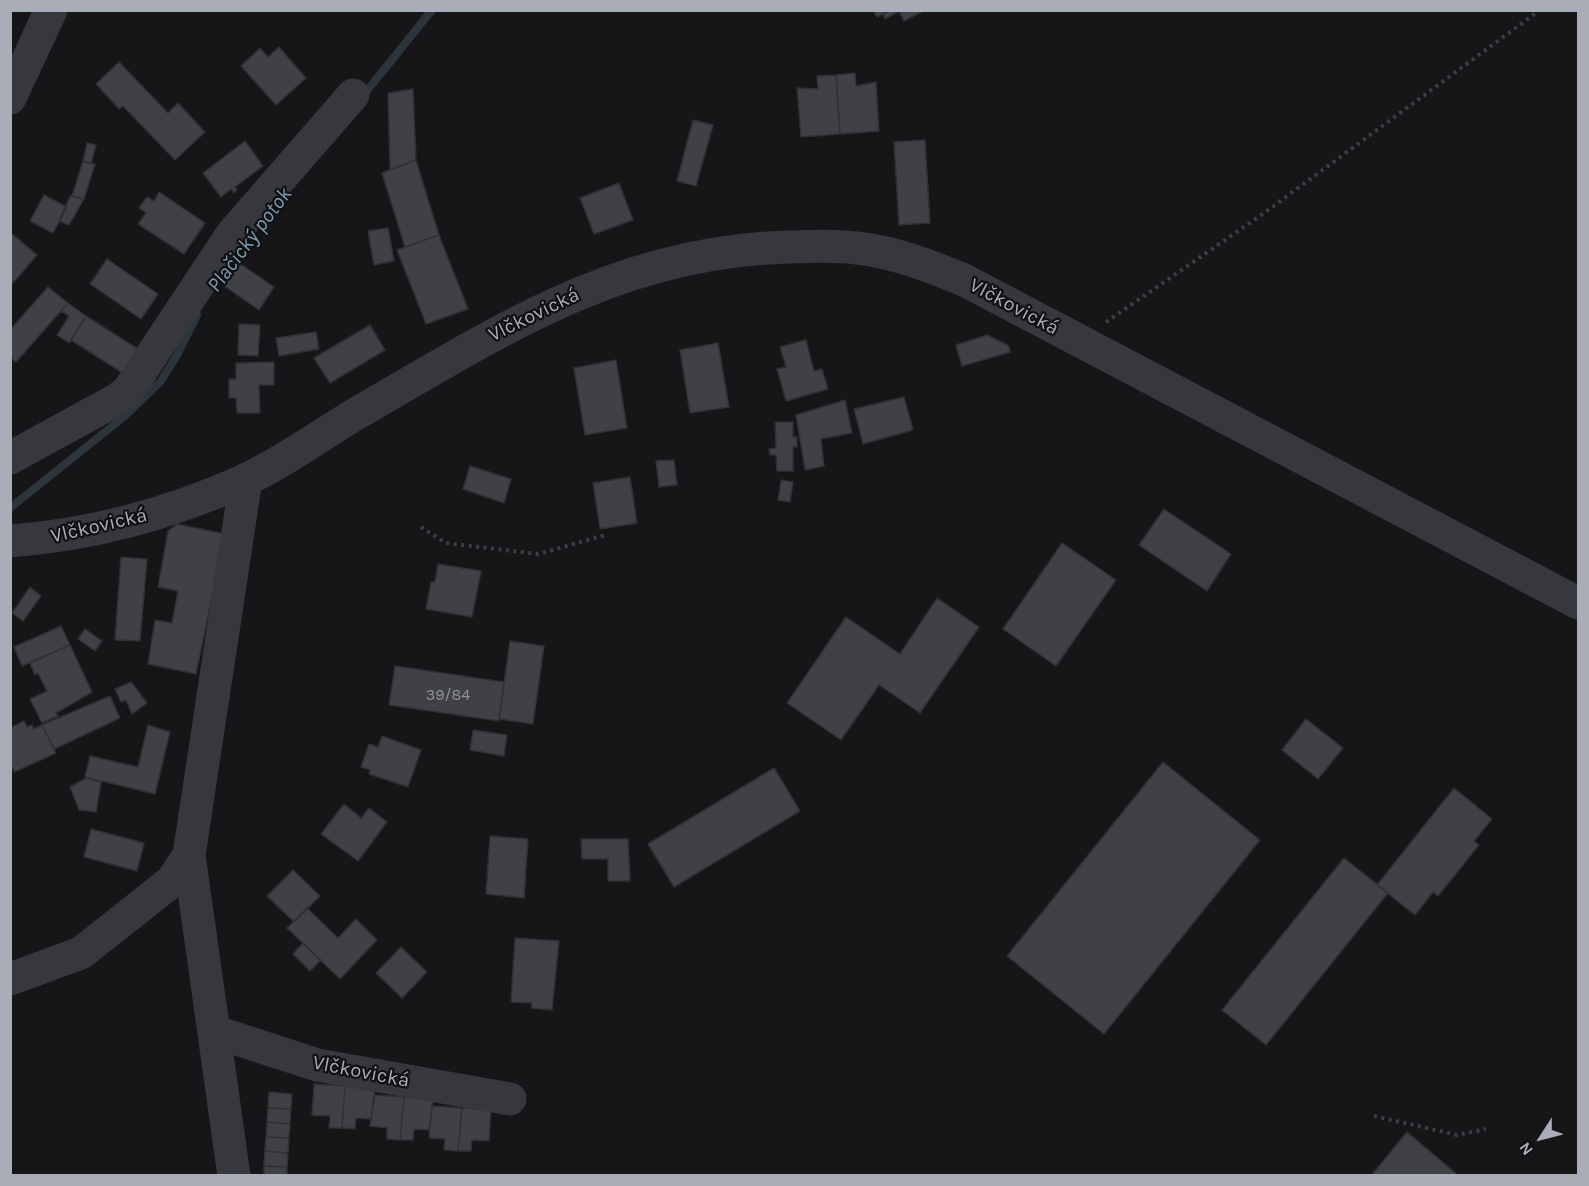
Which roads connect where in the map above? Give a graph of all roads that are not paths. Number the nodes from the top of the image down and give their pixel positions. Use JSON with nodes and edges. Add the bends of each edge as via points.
{"nodes":[{"id":1,"x":51,"y":10,"type":"edge"},
{"id":2,"x":352,"y":95,"type":"dead end"},
{"id":3,"x":10,"y":98,"type":"edge"},
{"id":4,"x":10,"y":458,"type":"edge"},
{"id":5,"x":246,"y":479,"type":"junction"},
{"id":6,"x":10,"y":541,"type":"edge"},
{"id":7,"x":1578,"y":603,"type":"edge"},
{"id":8,"x":189,"y":855,"type":"junction"},
{"id":9,"x":10,"y":979,"type":"edge"},
{"id":10,"x":216,"y":1032,"type":"junction"},
{"id":11,"x":510,"y":1099,"type":"dead end"},
{"id":12,"x":234,"y":1176,"type":"edge"}],
"edges":[{"from":1,"to":3,"type":"street"},
{"from":2,"to":4,"type":"street","via":[[232,234],[128,391]]},
{"from":5,"to":6,"type":"street","name":"Vlčkovická","via":[[156,513],[44,538]]},
{"from":5,"to":7,"type":"street","name":"Vlčkovická","via":[[498,331],[610,280],[675,260],[742,248],[822,246],[880,251],[964,280]]},
{"from":5,"to":8,"type":"street"},
{"from":8,"to":9,"type":"street","via":[[172,881],[81,953]]},
{"from":8,"to":10,"type":"street"},
{"from":10,"to":11,"type":"street","name":"Vlčkovická","via":[[318,1065]]},
{"from":10,"to":12,"type":"street"}]}
